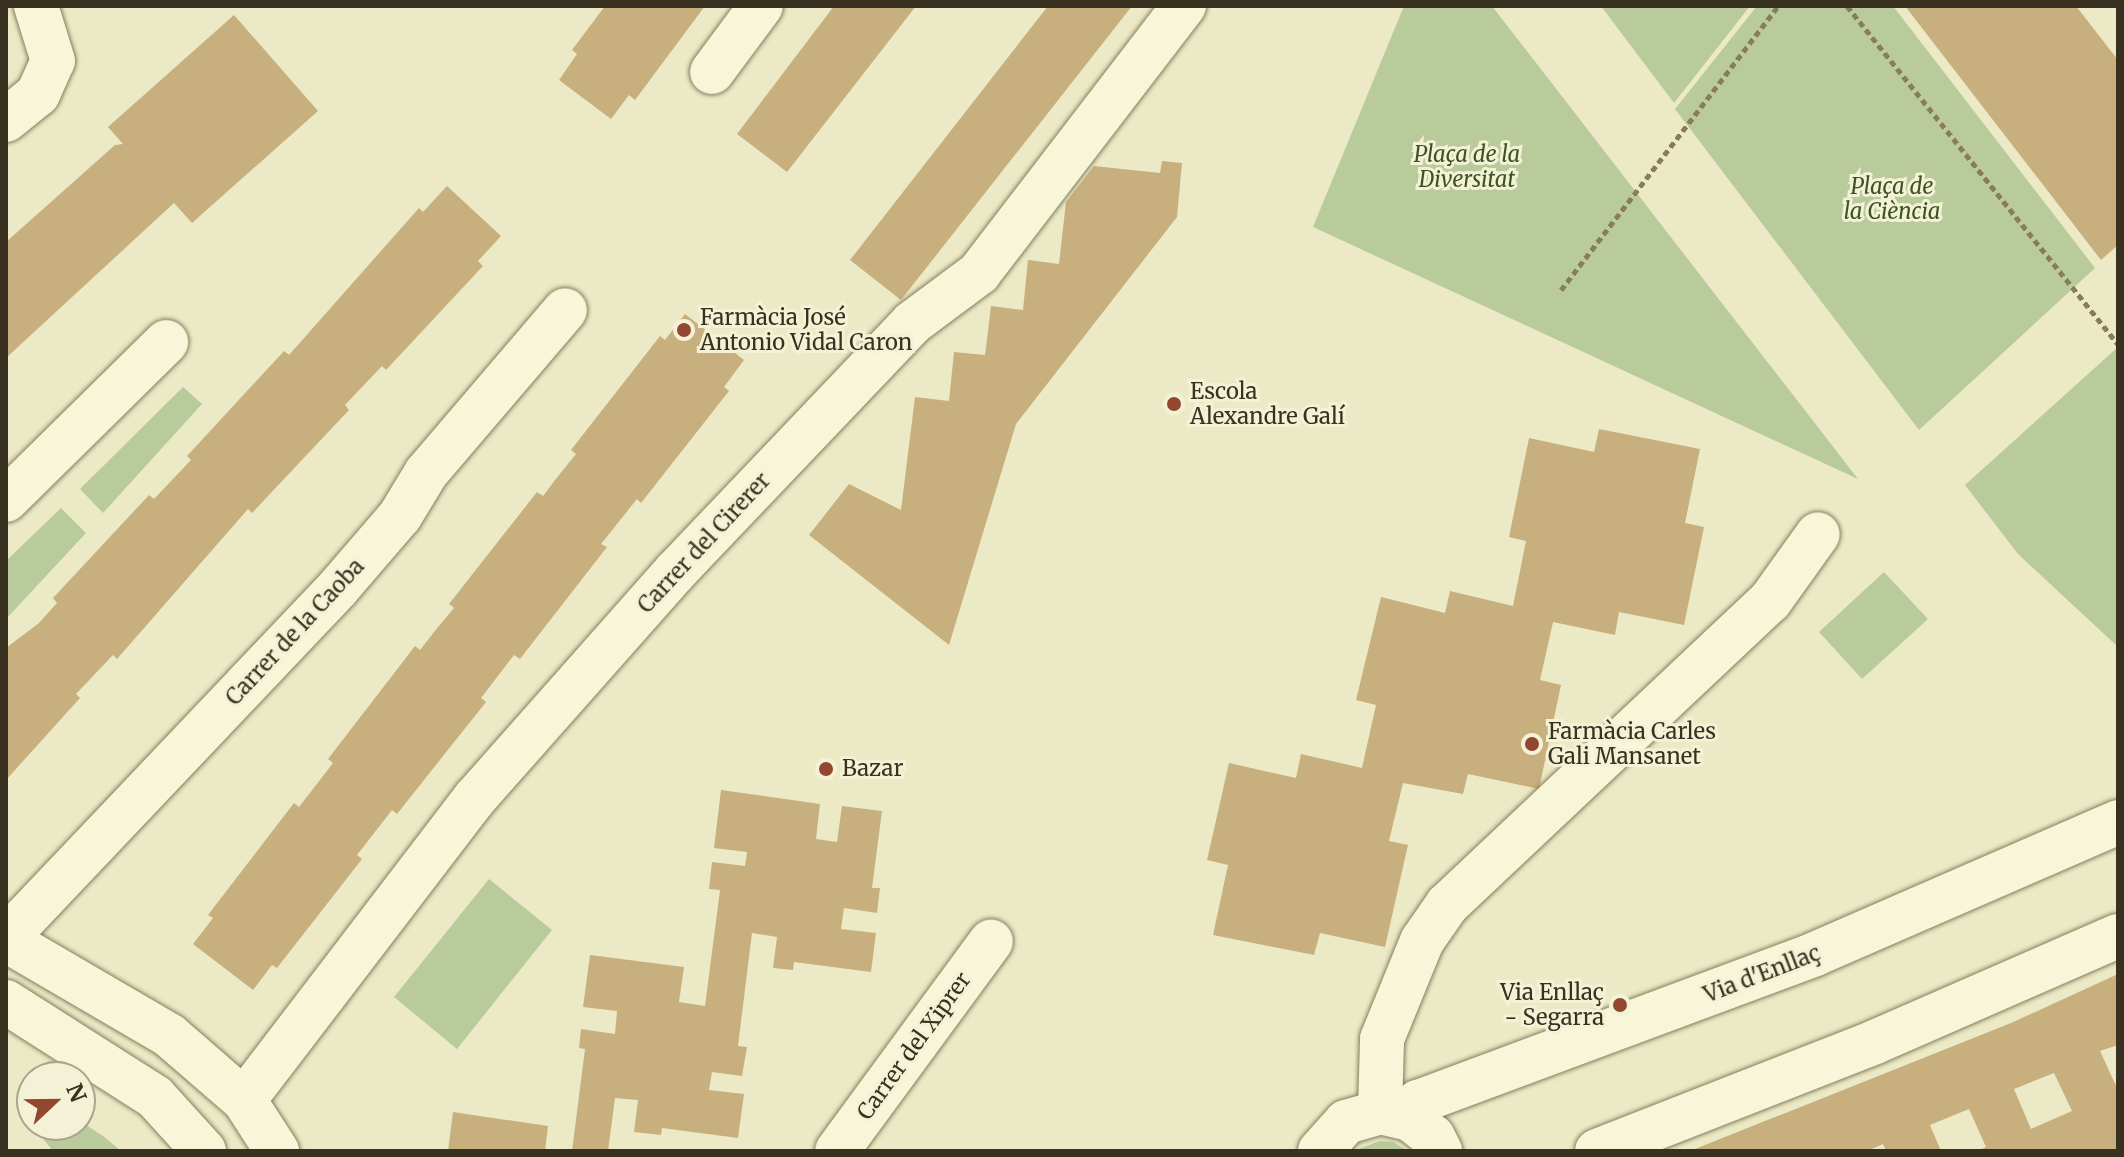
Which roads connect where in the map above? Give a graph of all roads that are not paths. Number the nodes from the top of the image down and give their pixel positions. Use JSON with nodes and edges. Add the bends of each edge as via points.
{"nodes":[{"id":1,"x":36,"y":6,"type":"edge"},
{"id":2,"x":761,"y":6,"type":"edge"},
{"id":3,"x":1184,"y":6,"type":"edge"},
{"id":4,"x":712,"y":72,"type":"dead end"},
{"id":5,"x":6,"y":120,"type":"edge"},
{"id":6,"x":565,"y":310,"type":"dead end"},
{"id":7,"x":166,"y":342,"type":"dead end"},
{"id":8,"x":6,"y":500,"type":"edge"},
{"id":9,"x":1818,"y":534,"type":"dead end"},
{"id":10,"x":2118,"y":822,"type":"edge"},
{"id":11,"x":2118,"y":936,"type":"edge"},
{"id":12,"x":6,"y":939,"type":"edge"},
{"id":13,"x":991,"y":941,"type":"dead end"},
{"id":14,"x":6,"y":1002,"type":"edge"},
{"id":15,"x":244,"y":1100,"type":"junction"},
{"id":16,"x":1364,"y":1126,"type":"edge"},
{"id":17,"x":204,"y":1151,"type":"edge"},
{"id":18,"x":277,"y":1151,"type":"edge"},
{"id":19,"x":837,"y":1151,"type":"edge"},
{"id":20,"x":1295,"y":1151,"type":"edge"},
{"id":21,"x":1440,"y":1151,"type":"edge"},
{"id":22,"x":1597,"y":1151,"type":"edge"}],
"edges":[{"from":1,"to":5,"type":"street","via":[[53,61],[38,94]]},
{"from":2,"to":4,"type":"street"},
{"from":3,"to":15,"type":"street","name":"Carrer del Cirerer","via":[[979,273],[912,323],[676,571],[475,798]]},
{"from":6,"to":12,"type":"street","name":"Carrer de la Caoba","via":[[426,473],[400,516],[338,588]]},
{"from":7,"to":8,"type":"street"},
{"from":9,"to":16,"type":"street","via":[[1770,601],[1447,905],[1422,941],[1382,1039]]},
{"from":10,"to":16,"type":"street","name":"Via d'Enllaç","via":[[1815,954]]},
{"from":11,"to":22,"type":"street","via":[[1875,1042]]},
{"from":12,"to":15,"type":"street","via":[[170,1036]]},
{"from":13,"to":19,"type":"street","name":"Carrer del Xiprer"},
{"from":14,"to":17,"type":"street","via":[[155,1097]]},
{"from":15,"to":18,"type":"street"},
{"from":16,"to":20,"type":"street","name":"Via d'Enllaç"},
{"from":16,"to":21,"type":"street","via":[[1433,1137]]}]}
